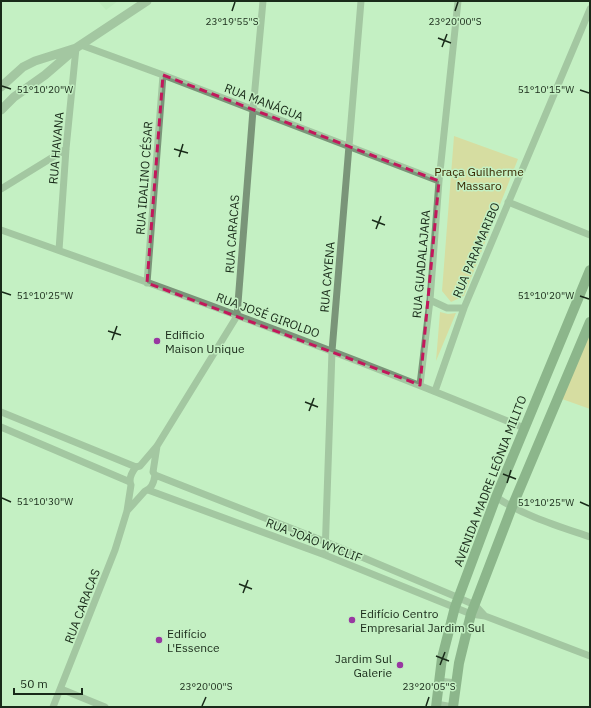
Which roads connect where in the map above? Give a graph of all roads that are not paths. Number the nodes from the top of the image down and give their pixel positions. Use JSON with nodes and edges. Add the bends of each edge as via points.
{"nodes":[{"id":1,"x":147,"y":1,"type":"edge"},
{"id":2,"x":263,"y":1,"type":"edge"},
{"id":3,"x":361,"y":1,"type":"edge"},
{"id":4,"x":458,"y":1,"type":"edge"},
{"id":5,"x":590,"y":9,"type":"edge"},
{"id":6,"x":79,"y":47,"type":"junction"},
{"id":7,"x":163,"y":75,"type":"junction"},
{"id":8,"x":1,"y":87,"type":"edge"},
{"id":9,"x":1,"y":110,"type":"edge"},
{"id":10,"x":253,"y":110,"type":"junction"},
{"id":11,"x":349,"y":146,"type":"junction"},
{"id":12,"x":66,"y":148,"type":"junction"},
{"id":13,"x":439,"y":181,"type":"junction"},
{"id":14,"x":1,"y":189,"type":"edge"},
{"id":15,"x":508,"y":202,"type":"junction"},
{"id":16,"x":1,"y":230,"type":"edge"},
{"id":17,"x":590,"y":234,"type":"edge"},
{"id":18,"x":59,"y":250,"type":"junction"},
{"id":19,"x":590,"y":270,"type":"edge"},
{"id":20,"x":147,"y":283,"type":"junction"},
{"id":21,"x":430,"y":300,"type":"junction"},
{"id":22,"x":464,"y":308,"type":"junction"},
{"id":23,"x":237,"y":316,"type":"junction"},
{"id":24,"x":590,"y":322,"type":"edge"},
{"id":25,"x":332,"y":351,"type":"junction"},
{"id":26,"x":420,"y":385,"type":"junction"},
{"id":27,"x":435,"y":391,"type":"junction"},
{"id":28,"x":1,"y":412,"type":"edge"},
{"id":29,"x":1,"y":427,"type":"edge"},
{"id":30,"x":524,"y":428,"type":"junction"},
{"id":31,"x":157,"y":446,"type":"junction"},
{"id":32,"x":138,"y":467,"type":"junction"},
{"id":33,"x":154,"y":473,"type":"junction"},
{"id":34,"x":131,"y":483,"type":"junction"},
{"id":35,"x":146,"y":490,"type":"junction"},
{"id":36,"x":496,"y":497,"type":"junction"},
{"id":37,"x":512,"y":507,"type":"junction"},
{"id":38,"x":127,"y":511,"type":"junction"},
{"id":39,"x":590,"y":537,"type":"edge"},
{"id":40,"x":326,"y":542,"type":"junction"},
{"id":41,"x":325,"y":555,"type":"junction"},
{"id":42,"x":459,"y":598,"type":"junction"},
{"id":43,"x":455,"y":608,"type":"junction"},
{"id":44,"x":473,"y":609,"type":"junction"},
{"id":45,"x":590,"y":656,"type":"edge"},
{"id":46,"x":439,"y":681,"type":"junction"},
{"id":47,"x":456,"y":683,"type":"junction"},
{"id":48,"x":60,"y":689,"type":"junction"},
{"id":49,"x":436,"y":706,"type":"edge"},
{"id":50,"x":54,"y":707,"type":"edge"},
{"id":51,"x":105,"y":707,"type":"edge"},
{"id":52,"x":453,"y":707,"type":"edge"}],
"edges":[{"from":1,"to":6,"type":"street"},
{"from":2,"to":10,"type":"street","name":"RUA CARACAS"},
{"from":3,"to":11,"type":"street","name":"RUA CAYENA"},
{"from":4,"to":13,"type":"street","name":"RUA GUADALAJARA"},
{"from":5,"to":15,"type":"street","name":"RUA PARAMARIBO"},
{"from":6,"to":7,"type":"street","name":"RUA MANÁGUA"},
{"from":6,"to":8,"type":"street","via":[[23,67]]},
{"from":6,"to":9,"type":"street"},
{"from":6,"to":12,"type":"street","name":"RUA HAVANA"},
{"from":7,"to":10,"type":"street","name":"RUA MANÁGUA"},
{"from":7,"to":20,"type":"street","name":"RUA IDALINO CÉSAR"},
{"from":10,"to":11,"type":"street","name":"RUA MANÁGUA"},
{"from":10,"to":23,"type":"street","name":"RUA CARACAS"},
{"from":11,"to":13,"type":"street","name":"RUA MANÁGUA"},
{"from":11,"to":25,"type":"street","name":"RUA CAYENA"},
{"from":12,"to":14,"type":"street"},
{"from":12,"to":18,"type":"street","name":"RUA HAVANA"},
{"from":13,"to":21,"type":"street","name":"RUA GUADALAJARA"},
{"from":15,"to":17,"type":"street"},
{"from":15,"to":22,"type":"street","name":"RUA PARAMARIBO"},
{"from":16,"to":18,"type":"street","name":"RUA JOSÉ GIROLDO"},
{"from":18,"to":20,"type":"street","name":"RUA JOSÉ GIROLDO"},
{"from":19,"to":30,"type":"main road","name":"AVENIDA MADRE LEÔNIA MILITO"},
{"from":20,"to":23,"type":"street","name":"RUA JOSÉ GIROLDO"},
{"from":21,"to":22,"type":"street","via":[[447,308]]},
{"from":21,"to":26,"type":"street","name":"RUA GUADALAJARA"},
{"from":22,"to":27,"type":"street","name":"RUA PARAMARIBO"},
{"from":23,"to":25,"type":"street","name":"RUA JOSÉ GIROLDO"},
{"from":23,"to":31,"type":"street","name":"RUA CARACAS"},
{"from":24,"to":37,"type":"main road"},
{"from":25,"to":26,"type":"street","name":"RUA JOSÉ GIROLDO"},
{"from":25,"to":40,"type":"street","name":"RUA CAYENA"},
{"from":26,"to":27,"type":"street","name":"RUA JOSÉ GIROLDO"},
{"from":27,"to":30,"type":"street","name":"RUA JOSÉ GIROLDO"},
{"from":28,"to":32,"type":"street","name":"RUA JOÃO WYCLIF"},
{"from":29,"to":34,"type":"street","name":"RUA JOÃO WYCLIF"},
{"from":30,"to":36,"type":"main road","name":"AVENIDA MADRE LEÔNIA MILITO"},
{"from":31,"to":32,"type":"street","name":"RUA CARACAS"},
{"from":31,"to":33,"type":"street","name":"RUA CARACAS"},
{"from":32,"to":33,"type":"street","name":"RUA JOÃO WYCLIF","via":[[148,467]]},
{"from":32,"to":34,"type":"street","name":"RUA CARACAS","via":[[131,476]]},
{"from":33,"to":35,"type":"street","name":"RUA CARACAS","via":[[154,484]]},
{"from":33,"to":40,"type":"street","name":"RUA JOÃO WYCLIF"},
{"from":34,"to":35,"type":"street","name":"RUA JOÃO WYCLIF","via":[[137,490]]},
{"from":34,"to":38,"type":"street","name":"RUA CARACAS"},
{"from":35,"to":38,"type":"street","name":"RUA CARACAS"},
{"from":35,"to":41,"type":"street","name":"RUA JOÃO WYCLIF"},
{"from":36,"to":37,"type":"street"},
{"from":36,"to":42,"type":"main road","name":"AVENIDA MADRE LEÔNIA MILITO"},
{"from":37,"to":39,"type":"street"},
{"from":37,"to":44,"type":"main road"},
{"from":38,"to":48,"type":"street","name":"RUA CARACAS","via":[[115,550]]},
{"from":40,"to":41,"type":"street","name":"RUA CAYENA"},
{"from":40,"to":42,"type":"street","name":"RUA JOÃO WYCLIF"},
{"from":41,"to":43,"type":"street","name":"RUA JOÃO WYCLIF"},
{"from":42,"to":43,"type":"main road","name":"AVENIDA MADRE LEÔNIA MILITO"},
{"from":42,"to":44,"type":"street","name":"RUA JOÃO WYCLIF"},
{"from":43,"to":44,"type":"street","name":"RUA JOÃO WYCLIF"},
{"from":43,"to":46,"type":"main road","name":"AVENIDA MADRE LEÔNIA MILITO"},
{"from":44,"to":45,"type":"street","via":[[485,616]]},
{"from":44,"to":47,"type":"main road"},
{"from":46,"to":47,"type":"street"},
{"from":46,"to":49,"type":"main road","name":"AVENIDA MADRE LEÔNIA MILITO"},
{"from":47,"to":52,"type":"main road"},
{"from":48,"to":50,"type":"street","name":"RUA CARACAS"},
{"from":48,"to":51,"type":"street"},
{"from":49,"to":52,"type":"street"}]}
